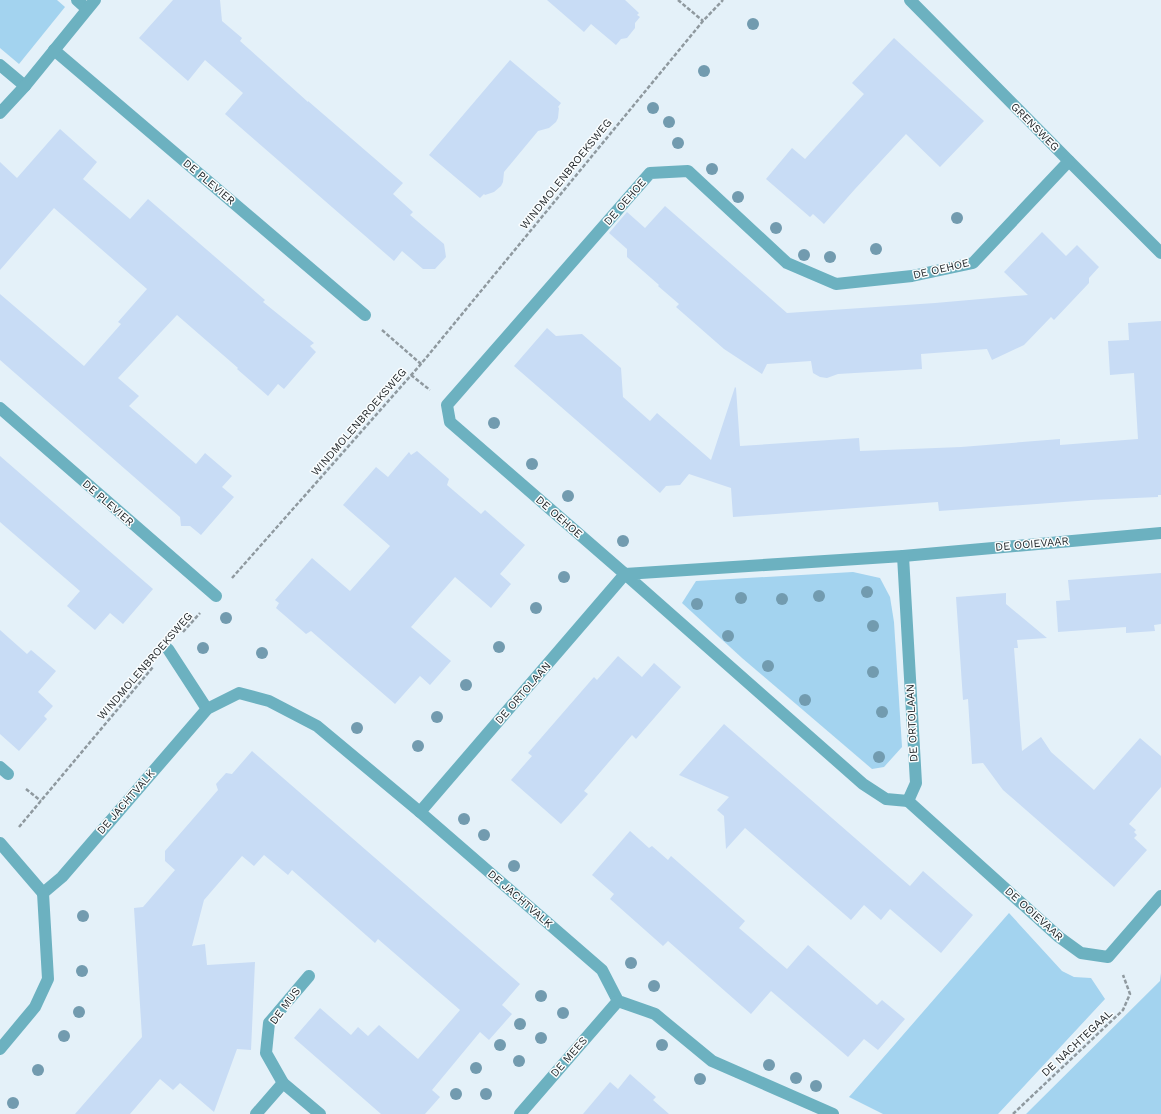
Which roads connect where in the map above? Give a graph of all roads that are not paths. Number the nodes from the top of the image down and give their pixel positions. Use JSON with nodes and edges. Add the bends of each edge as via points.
{"nodes":[{"id":1,"x":77,"y":0,"type":"edge"},
{"id":2,"x":910,"y":0,"type":"edge"},
{"id":3,"x":91,"y":4,"type":"edge"},
{"id":4,"x":54,"y":50,"type":"junction"},
{"id":5,"x":0,"y":65,"type":"edge"},
{"id":6,"x":25,"y":86,"type":"junction"},
{"id":7,"x":0,"y":113,"type":"edge"},
{"id":8,"x":1069,"y":161,"type":"junction"},
{"id":9,"x":1161,"y":253,"type":"edge"},
{"id":10,"x":365,"y":315,"type":"road end"},
{"id":11,"x":0,"y":408,"type":"edge"},
{"id":12,"x":1161,"y":533,"type":"edge"},
{"id":13,"x":903,"y":556,"type":"junction"},
{"id":14,"x":625,"y":574,"type":"junction"},
{"id":15,"x":216,"y":596,"type":"road end"},
{"id":16,"x":168,"y":649,"type":"road end"},
{"id":17,"x":207,"y":709,"type":"junction"},
{"id":18,"x":908,"y":801,"type":"junction"},
{"id":19,"x":420,"y":812,"type":"junction"},
{"id":20,"x":2,"y":844,"type":"edge"},
{"id":21,"x":43,"y":893,"type":"junction"},
{"id":22,"x":1161,"y":896,"type":"edge"},
{"id":23,"x":309,"y":976,"type":"dead end"},
{"id":24,"x":618,"y":1001,"type":"junction"},
{"id":25,"x":0,"y":1049,"type":"edge"},
{"id":26,"x":284,"y":1083,"type":"junction"},
{"id":27,"x":256,"y":1114,"type":"edge"},
{"id":28,"x":320,"y":1114,"type":"edge"},
{"id":29,"x":520,"y":1114,"type":"edge"},
{"id":30,"x":833,"y":1114,"type":"edge"}],
"edges":[{"from":1,"to":3,"type":"street"},
{"from":2,"to":8,"type":"street","name":"GRENSWEG"},
{"from":3,"to":4,"type":"street"},
{"from":4,"to":6,"type":"street"},
{"from":4,"to":10,"type":"street","name":"DE PLEVIER"},
{"from":5,"to":6,"type":"street"},
{"from":6,"to":7,"type":"street"},
{"from":8,"to":9,"type":"street","name":"GRENSWEG"},
{"from":8,"to":14,"type":"street","name":"DE OEHOE","via":[[973,263],[912,276],[836,284],[787,263],[688,171],[650,174],[447,405],[450,422]]},
{"from":11,"to":15,"type":"street","name":"DE PLEVIER"},
{"from":12,"to":13,"type":"street","name":"DE OOIEVAAR"},
{"from":13,"to":14,"type":"street"},
{"from":13,"to":18,"type":"street","name":"DE ORTOLAAN","via":[[916,783]]},
{"from":14,"to":18,"type":"street","via":[[863,784],[886,799]]},
{"from":14,"to":19,"type":"street","name":"DE ORTOLAAN"},
{"from":16,"to":17,"type":"street"},
{"from":17,"to":19,"type":"street","name":"DE JACHTVALK","via":[[239,693],[269,701],[317,726]]},
{"from":17,"to":21,"type":"street","name":"DE JACHTVALK","via":[[62,877]]},
{"from":18,"to":22,"type":"street","name":"DE OOIEVAAR","via":[[1059,937],[1081,953],[1108,957]]},
{"from":19,"to":24,"type":"street","name":"DE JACHTVALK","via":[[602,970]]},
{"from":20,"to":21,"type":"street"},
{"from":21,"to":25,"type":"street","via":[[48,979],[35,1007]]},
{"from":23,"to":26,"type":"street","name":"DE MUS","via":[[269,1023],[266,1053]]},
{"from":24,"to":29,"type":"street","name":"DE MEES"},
{"from":24,"to":30,"type":"street","via":[[655,1014],[712,1061]]},
{"from":26,"to":27,"type":"street"},
{"from":26,"to":28,"type":"street","name":"DE MUS"}]}
